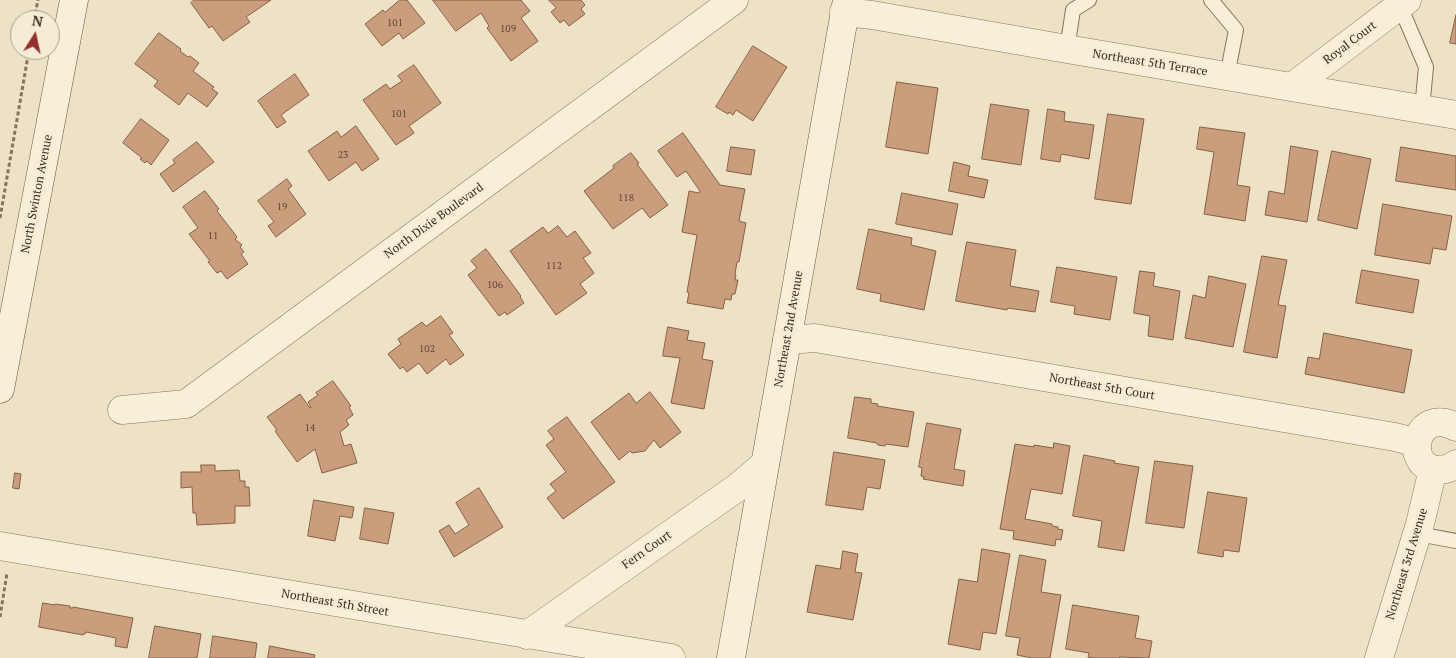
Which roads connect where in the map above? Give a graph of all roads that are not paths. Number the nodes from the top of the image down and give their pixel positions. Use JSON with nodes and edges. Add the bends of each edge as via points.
{"nodes":[{"id":1,"x":74,"y":0,"type":"edge"},
{"id":2,"x":734,"y":0,"type":"edge"},
{"id":3,"x":1089,"y":0,"type":"edge"},
{"id":4,"x":1211,"y":0,"type":"edge"},
{"id":5,"x":1404,"y":3,"type":"edge"},
{"id":6,"x":846,"y":6,"type":"edge"},
{"id":7,"x":1067,"y":50,"type":"junction"},
{"id":8,"x":1227,"y":76,"type":"junction"},
{"id":9,"x":1292,"y":87,"type":"junction"},
{"id":10,"x":1422,"y":109,"type":"junction"},
{"id":11,"x":1456,"y":115,"type":"edge"},
{"id":12,"x":787,"y":340,"type":"junction"},
{"id":13,"x":3,"y":357,"type":"edge"},
{"id":14,"x":0,"y":388,"type":"edge"},
{"id":15,"x":122,"y":410,"type":"dead end"},
{"id":16,"x":1453,"y":419,"type":"edge"},
{"id":17,"x":1417,"y":443,"type":"junction"},
{"id":18,"x":765,"y":464,"type":"junction"},
{"id":19,"x":1444,"y":467,"type":"edge"},
{"id":20,"x":1418,"y":534,"type":"junction"},
{"id":21,"x":1456,"y":541,"type":"edge"},
{"id":22,"x":6,"y":547,"type":"edge"},
{"id":23,"x":527,"y":635,"type":"junction"},
{"id":24,"x":671,"y":658,"type":"edge"},
{"id":25,"x":731,"y":658,"type":"edge"},
{"id":26,"x":1379,"y":658,"type":"edge"}],
"edges":[{"from":1,"to":13,"type":"street","name":"North Swinton Avenue"},
{"from":2,"to":15,"type":"street","name":"North Dixie Boulevard","via":[[186,404]]},
{"from":3,"to":7,"type":"lane","via":[[1074,10]]},
{"from":4,"to":8,"type":"lane","via":[[1236,30]]},
{"from":5,"to":9,"type":"street","name":"Royal Court"},
{"from":5,"to":10,"type":"lane","via":[[1426,66]]},
{"from":6,"to":7,"type":"street","name":"Northeast 5th Terrace","via":[[872,14]]},
{"from":6,"to":12,"type":"street","name":"Northeast 2nd Avenue"},
{"from":7,"to":8,"type":"street","name":"Northeast 5th Terrace"},
{"from":8,"to":9,"type":"street","name":"Northeast 5th Terrace"},
{"from":9,"to":10,"type":"street","name":"Northeast 5th Terrace"},
{"from":10,"to":11,"type":"street","name":"Northeast 5th Terrace"},
{"from":12,"to":17,"type":"street","name":"Northeast 5th Court","via":[[815,338]]},
{"from":12,"to":18,"type":"street","name":"Northeast 2nd Avenue"},
{"from":13,"to":14,"type":"street","name":"North Swinton Avenue"},
{"from":16,"to":17,"type":"street","via":[[1429,424],[1422,430]]},
{"from":17,"to":19,"type":"street","name":"Northeast 3rd Avenue","via":[[1416,448],[1424,464]]},
{"from":18,"to":23,"type":"street","name":"Fern Court"},
{"from":18,"to":25,"type":"street","name":"Northeast 2nd Avenue"},
{"from":19,"to":20,"type":"street","name":"Northeast 3rd Avenue"},
{"from":20,"to":21,"type":"lane"},
{"from":20,"to":26,"type":"street","name":"Northeast 3rd Avenue"},
{"from":22,"to":23,"type":"street","name":"Northeast 5th Street"},
{"from":23,"to":24,"type":"street","name":"Northeast 5th Street"}]}
